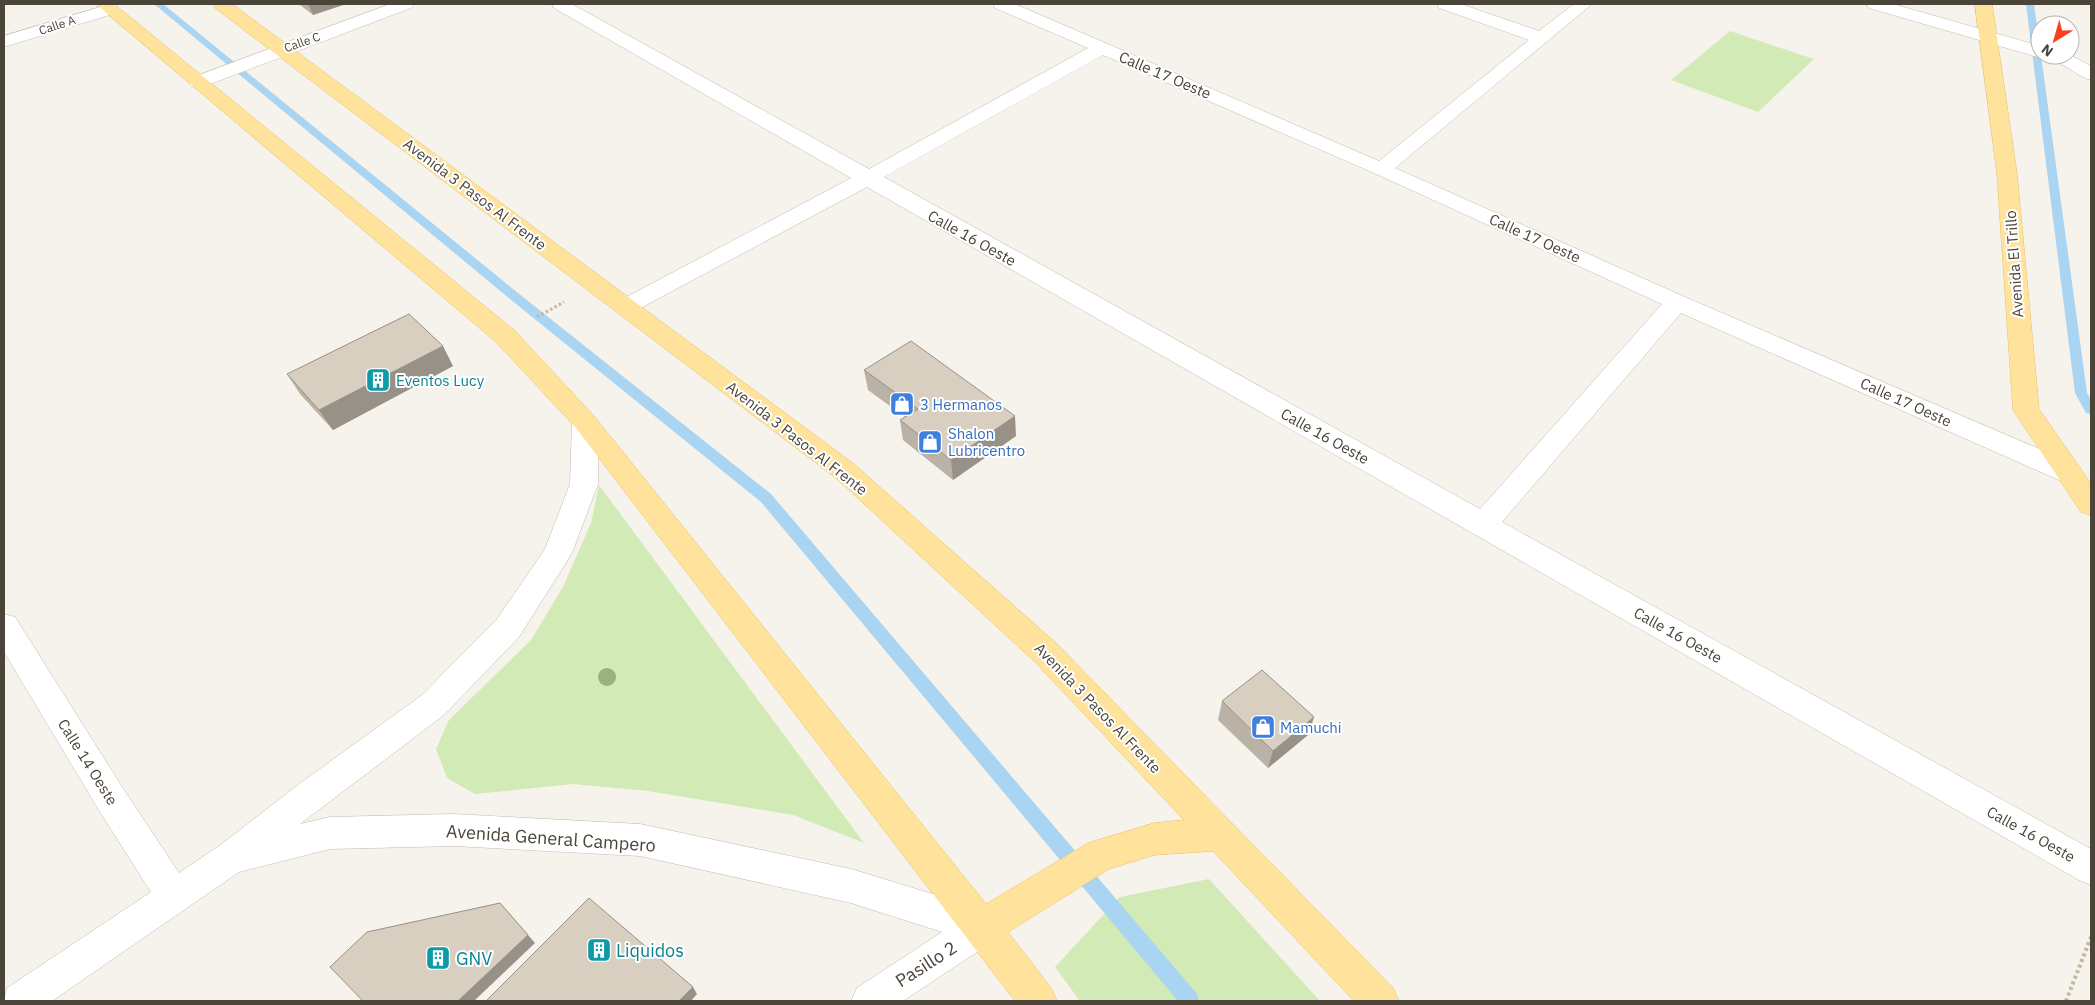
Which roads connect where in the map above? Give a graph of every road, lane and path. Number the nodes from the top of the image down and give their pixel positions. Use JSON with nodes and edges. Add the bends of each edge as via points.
{"nodes":[{"id":1,"x":221,"y":4,"type":"edge"},
{"id":2,"x":405,"y":4,"type":"edge"},
{"id":3,"x":560,"y":4,"type":"edge"},
{"id":4,"x":1001,"y":4,"type":"edge"},
{"id":5,"x":1445,"y":4,"type":"edge"},
{"id":6,"x":1584,"y":4,"type":"edge"},
{"id":7,"x":1875,"y":4,"type":"edge"},
{"id":8,"x":1983,"y":4,"type":"edge"},
{"id":9,"x":107,"y":6,"type":"edge"},
{"id":10,"x":1542,"y":38,"type":"junction"},
{"id":11,"x":1987,"y":38,"type":"junction"},
{"id":12,"x":4,"y":42,"type":"edge"},
{"id":13,"x":1102,"y":48,"type":"junction"},
{"id":14,"x":282,"y":49,"type":"junction"},
{"id":15,"x":2030,"y":50,"type":"edge"},
{"id":16,"x":2074,"y":65,"type":"edge"},
{"id":17,"x":2091,"y":74,"type":"edge"},
{"id":18,"x":198,"y":82,"type":"junction"},
{"id":19,"x":1381,"y":169,"type":"junction"},
{"id":20,"x":866,"y":178,"type":"junction"},
{"id":21,"x":1677,"y":302,"type":"junction"},
{"id":22,"x":625,"y":307,"type":"junction"},
{"id":23,"x":585,"y":422,"type":"junction"},
{"id":24,"x":2069,"y":473,"type":"junction"},
{"id":25,"x":2091,"y":505,"type":"edge"},
{"id":26,"x":1483,"y":525,"type":"junction"},
{"id":27,"x":4,"y":626,"type":"edge"},
{"id":28,"x":1220,"y":834,"type":"junction"},
{"id":29,"x":231,"y":858,"type":"junction"},
{"id":30,"x":2091,"y":868,"type":"edge"},
{"id":31,"x":174,"y":896,"type":"junction"},
{"id":32,"x":982,"y":927,"type":"junction"},
{"id":33,"x":2091,"y":937,"type":"edge"},
{"id":34,"x":20,"y":1001,"type":"edge"},
{"id":35,"x":870,"y":1001,"type":"edge"},
{"id":36,"x":1038,"y":1001,"type":"edge"},
{"id":37,"x":1380,"y":1001,"type":"edge"},
{"id":38,"x":2066,"y":1001,"type":"edge"}],
"edges":[{"from":1,"to":14,"type":"main road","name":"Avenida 3 Pasos Al Frente"},
{"from":2,"to":14,"type":"street","name":"Calle C"},
{"from":3,"to":20,"type":"street","name":"Calle 16 Oeste"},
{"from":4,"to":13,"type":"street","name":"Calle 17 Oeste"},
{"from":5,"to":10,"type":"street"},
{"from":6,"to":10,"type":"street"},
{"from":7,"to":11,"type":"street"},
{"from":8,"to":11,"type":"main road","name":"Avenida El Trillo"},
{"from":9,"to":12,"type":"street","name":"Calle A"},
{"from":9,"to":18,"type":"main road"},
{"from":10,"to":19,"type":"street"},
{"from":11,"to":15,"type":"street"},
{"from":11,"to":24,"type":"main road","name":"Avenida El Trillo","via":[[2007,174],[2026,410]]},
{"from":13,"to":19,"type":"street","name":"Calle 17 Oeste"},
{"from":13,"to":20,"type":"street"},
{"from":14,"to":18,"type":"street","name":"Calle C"},
{"from":14,"to":22,"type":"main road","name":"Avenida 3 Pasos Al Frente"},
{"from":16,"to":17,"type":"street"},
{"from":18,"to":23,"type":"main road","via":[[504,336]]},
{"from":19,"to":21,"type":"street","name":"Calle 17 Oeste"},
{"from":20,"to":22,"type":"street"},
{"from":20,"to":26,"type":"street","name":"Calle 16 Oeste"},
{"from":21,"to":24,"type":"street","name":"Calle 17 Oeste"},
{"from":21,"to":26,"type":"street"},
{"from":22,"to":28,"type":"main road","name":"Avenida 3 Pasos Al Frente","via":[[845,471],[1046,653]]},
{"from":23,"to":29,"type":"street","name":"Avenida General Campero","via":[[584,484],[558,553],[508,628],[433,704]]},
{"from":23,"to":32,"type":"main road"},
{"from":24,"to":25,"type":"main road","name":"Avenida El Trillo"},
{"from":26,"to":30,"type":"street","name":"Calle 16 Oeste"},
{"from":27,"to":31,"type":"street","name":"Calle 14 Oeste"},
{"from":28,"to":32,"type":"main road","via":[[1154,838],[1100,855]]},
{"from":28,"to":37,"type":"main road","name":"Avenida 3 Pasos Al Frente"},
{"from":29,"to":31,"type":"street","name":"Avenida General Campero"},
{"from":29,"to":32,"type":"street","name":"Avenida General Campero","via":[[330,834],[454,830],[640,840],[851,886]]},
{"from":31,"to":34,"type":"street","name":"Avenida General Campero"},
{"from":32,"to":35,"type":"street","name":"Pasillo 2"},
{"from":32,"to":36,"type":"main road"},
{"from":33,"to":38,"type":"path"}]}
